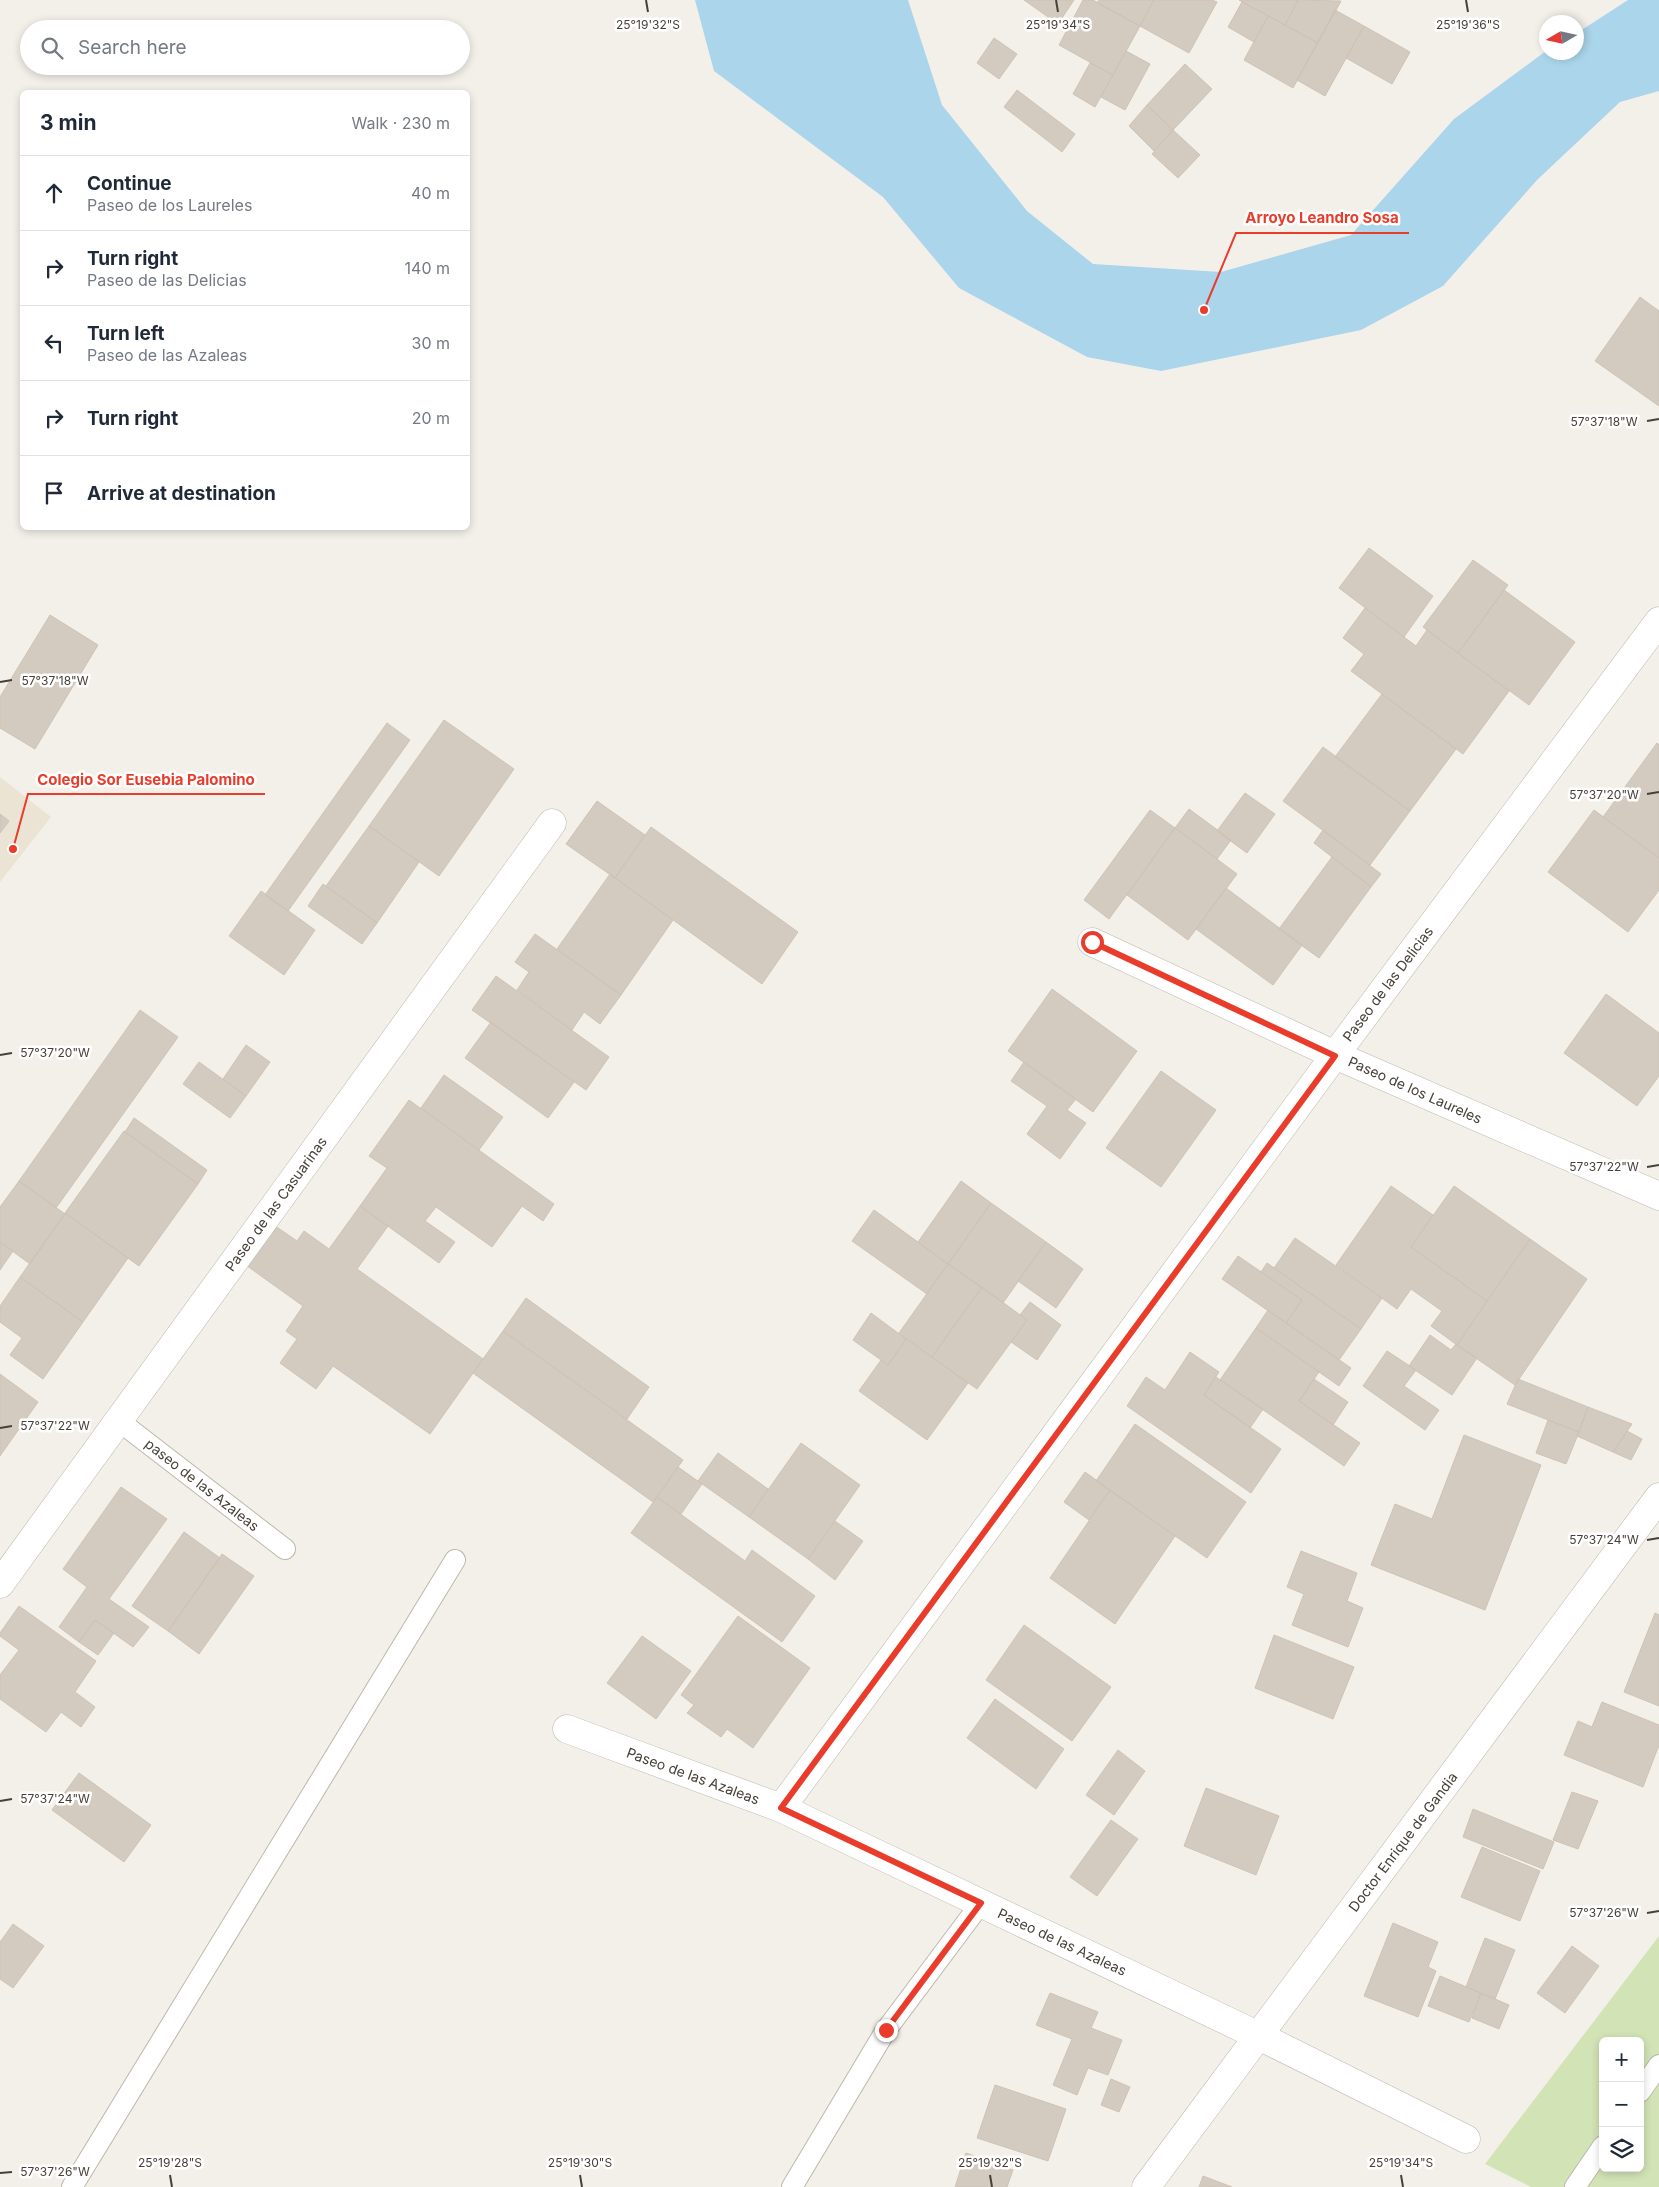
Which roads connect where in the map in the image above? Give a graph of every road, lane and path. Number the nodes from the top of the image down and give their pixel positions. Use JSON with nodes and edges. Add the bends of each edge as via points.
{"nodes":[{"id":1,"x":1659,"y":621,"type":"edge"},
{"id":2,"x":552,"y":823,"type":"dead end"},
{"id":3,"x":1092,"y":942,"type":"dead end"},
{"id":4,"x":1335,"y":1056,"type":"junction"},
{"id":5,"x":1659,"y":1196,"type":"edge"},
{"id":6,"x":119,"y":1421,"type":"junction"},
{"id":7,"x":1659,"y":1497,"type":"edge"},
{"id":8,"x":285,"y":1549,"type":"dead end"},
{"id":9,"x":455,"y":1560,"type":"dead end"},
{"id":10,"x":0,"y":1584,"type":"edge"},
{"id":11,"x":567,"y":1729,"type":"dead end"},
{"id":12,"x":781,"y":1808,"type":"junction"},
{"id":13,"x":981,"y":1903,"type":"junction"},
{"id":14,"x":1259,"y":2036,"type":"junction"},
{"id":15,"x":1659,"y":2065,"type":"edge"},
{"id":16,"x":1644,"y":2086,"type":"edge"},
{"id":17,"x":1466,"y":2139,"type":"dead end"},
{"id":18,"x":1599,"y":2152,"type":"edge"},
{"id":19,"x":72,"y":2187,"type":"edge"},
{"id":20,"x":792,"y":2187,"type":"edge"},
{"id":21,"x":1146,"y":2187,"type":"edge"},
{"id":22,"x":1574,"y":2187,"type":"edge"}],
"edges":[{"from":1,"to":4,"type":"street","name":"Paseo de las Delicias"},
{"from":2,"to":6,"type":"street","name":"Paseo de las Casuarinas"},
{"from":3,"to":4,"type":"street","name":"Paseo de los Laureles"},
{"from":4,"to":5,"type":"street","name":"Paseo de los Laureles"},
{"from":4,"to":12,"type":"street","name":"Paseo de las Delicias"},
{"from":6,"to":8,"type":"lane","name":"paseo de las Azaleas"},
{"from":6,"to":10,"type":"street","name":"Paseo de las Casuarinas"},
{"from":7,"to":14,"type":"street","name":"Doctor Enrique de Gandia"},
{"from":9,"to":19,"type":"lane"},
{"from":11,"to":12,"type":"street","name":"Paseo de las Azaleas"},
{"from":12,"to":13,"type":"street","name":"Paseo de las Azaleas"},
{"from":13,"to":14,"type":"street","name":"Paseo de las Azaleas"},
{"from":13,"to":20,"type":"lane","via":[[886,2030]]},
{"from":14,"to":17,"type":"street","name":"Paseo de las Azaleas"},
{"from":14,"to":21,"type":"street","name":"Doctor Enrique de Gandia"},
{"from":15,"to":16,"type":"lane"},
{"from":18,"to":22,"type":"lane"}]}
